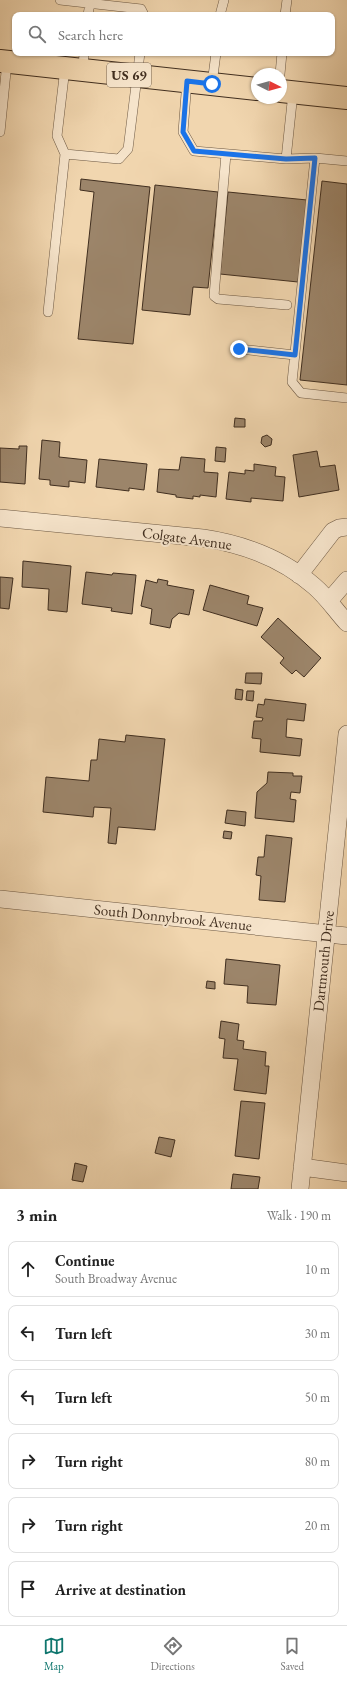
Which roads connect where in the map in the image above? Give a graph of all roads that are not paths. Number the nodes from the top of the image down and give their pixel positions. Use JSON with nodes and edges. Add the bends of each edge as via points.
{"nodes":[{"id":1,"x":60,"y":0,"type":"edge"},
{"id":2,"x":224,"y":0,"type":"edge"},
{"id":3,"x":287,"y":0,"type":"edge"},
{"id":4,"x":90,"y":3,"type":"junction"},
{"id":5,"x":88,"y":12,"type":"edge"},
{"id":6,"x":142,"y":12,"type":"edge"},
{"id":7,"x":221,"y":12,"type":"edge"},
{"id":8,"x":285,"y":12,"type":"edge"},
{"id":9,"x":140,"y":56,"type":"edge"},
{"id":10,"x":216,"y":56,"type":"edge"},
{"id":11,"x":282,"y":56,"type":"edge"},
{"id":12,"x":4,"y":62,"type":"edge"},
{"id":13,"x":77,"y":64,"type":"edge"},
{"id":14,"x":281,"y":68,"type":"edge"},
{"id":15,"x":137,"y":76,"type":"junction"},
{"id":16,"x":187,"y":81,"type":"junction"},
{"id":17,"x":212,"y":84,"type":"junction"},
{"id":18,"x":251,"y":88,"type":"edge"},
{"id":19,"x":287,"y":92,"type":"edge"},
{"id":20,"x":347,"y":98,"type":"edge"},
{"id":21,"x":287,"y":104,"type":"edge"},
{"id":22,"x":0,"y":132,"type":"edge"},
{"id":23,"x":65,"y":154,"type":"junction"},
{"id":24,"x":226,"y":154,"type":"junction"},
{"id":25,"x":315,"y":158,"type":"junction"},
{"id":26,"x":286,"y":159,"type":"junction"},
{"id":27,"x":347,"y":161,"type":"edge"},
{"id":28,"x":287,"y":305,"type":"dead end"},
{"id":29,"x":48,"y":312,"type":"dead end"},
{"id":30,"x":239,"y":349,"type":"dead end"},
{"id":31,"x":295,"y":355,"type":"junction"},
{"id":32,"x":347,"y":398,"type":"edge"},
{"id":33,"x":0,"y":518,"type":"edge"},
{"id":34,"x":347,"y":527,"type":"edge"},
{"id":35,"x":299,"y":575,"type":"junction"},
{"id":36,"x":347,"y":580,"type":"edge"},
{"id":37,"x":329,"y":601,"type":"junction"},
{"id":38,"x":347,"y":623,"type":"edge"},
{"id":39,"x":347,"y":734,"type":"edge"},
{"id":40,"x":0,"y":899,"type":"edge"},
{"id":41,"x":326,"y":934,"type":"junction"},
{"id":42,"x":347,"y":936,"type":"edge"},
{"id":43,"x":302,"y":1167,"type":"junction"},
{"id":44,"x":347,"y":1173,"type":"edge"},
{"id":45,"x":300,"y":1189,"type":"edge"}],
"edges":[{"from":1,"to":4,"type":"lane"},
{"from":2,"to":7,"type":"lane"},
{"from":3,"to":8,"type":"lane"},
{"from":4,"to":5,"type":"lane"},
{"from":4,"to":6,"type":"lane","via":[[141,9]]},
{"from":9,"to":15,"type":"lane"},
{"from":10,"to":17,"type":"lane"},
{"from":11,"to":14,"type":"lane"},
{"from":12,"to":13,"type":"main road","number":"US 69"},
{"from":12,"to":22,"type":"lane"},
{"from":13,"to":15,"type":"main road","number":"US 69"},
{"from":13,"to":23,"type":"lane","via":[[57,136]]},
{"from":15,"to":16,"type":"main road","number":"US 69"},
{"from":15,"to":23,"type":"lane","via":[[128,149],[119,159]]},
{"from":16,"to":17,"type":"main road","number":"US 69"},
{"from":16,"to":24,"type":"lane","via":[[183,132],[194,151]]},
{"from":17,"to":18,"type":"main road","number":"US 69"},
{"from":19,"to":20,"type":"main road"},
{"from":21,"to":26,"type":"lane"},
{"from":23,"to":29,"type":"lane"},
{"from":24,"to":26,"type":"lane"},
{"from":24,"to":28,"type":"lane","via":[[214,296],[218,299]]},
{"from":25,"to":26,"type":"lane"},
{"from":25,"to":27,"type":"lane"},
{"from":25,"to":31,"type":"lane"},
{"from":30,"to":31,"type":"lane"},
{"from":31,"to":32,"type":"lane","via":[[292,382],[301,393]]},
{"from":33,"to":35,"type":"street","name":"Colgate Avenue","via":[[229,542],[274,560]]},
{"from":34,"to":35,"type":"street","via":[[333,531]]},
{"from":35,"to":37,"type":"street","name":"Colgate Avenue","via":[[316,587]]},
{"from":36,"to":37,"type":"street"},
{"from":37,"to":38,"type":"street","name":"Colgate Avenue"},
{"from":39,"to":41,"type":"street","name":"Dartmouth Drive"},
{"from":40,"to":41,"type":"street","name":"South Donnybrook Avenue"},
{"from":41,"to":42,"type":"street","name":"South Donnybrook Avenue"},
{"from":41,"to":43,"type":"street","name":"Dartmouth Drive"},
{"from":43,"to":44,"type":"street"},
{"from":43,"to":45,"type":"street","name":"Dartmouth Drive"}]}
